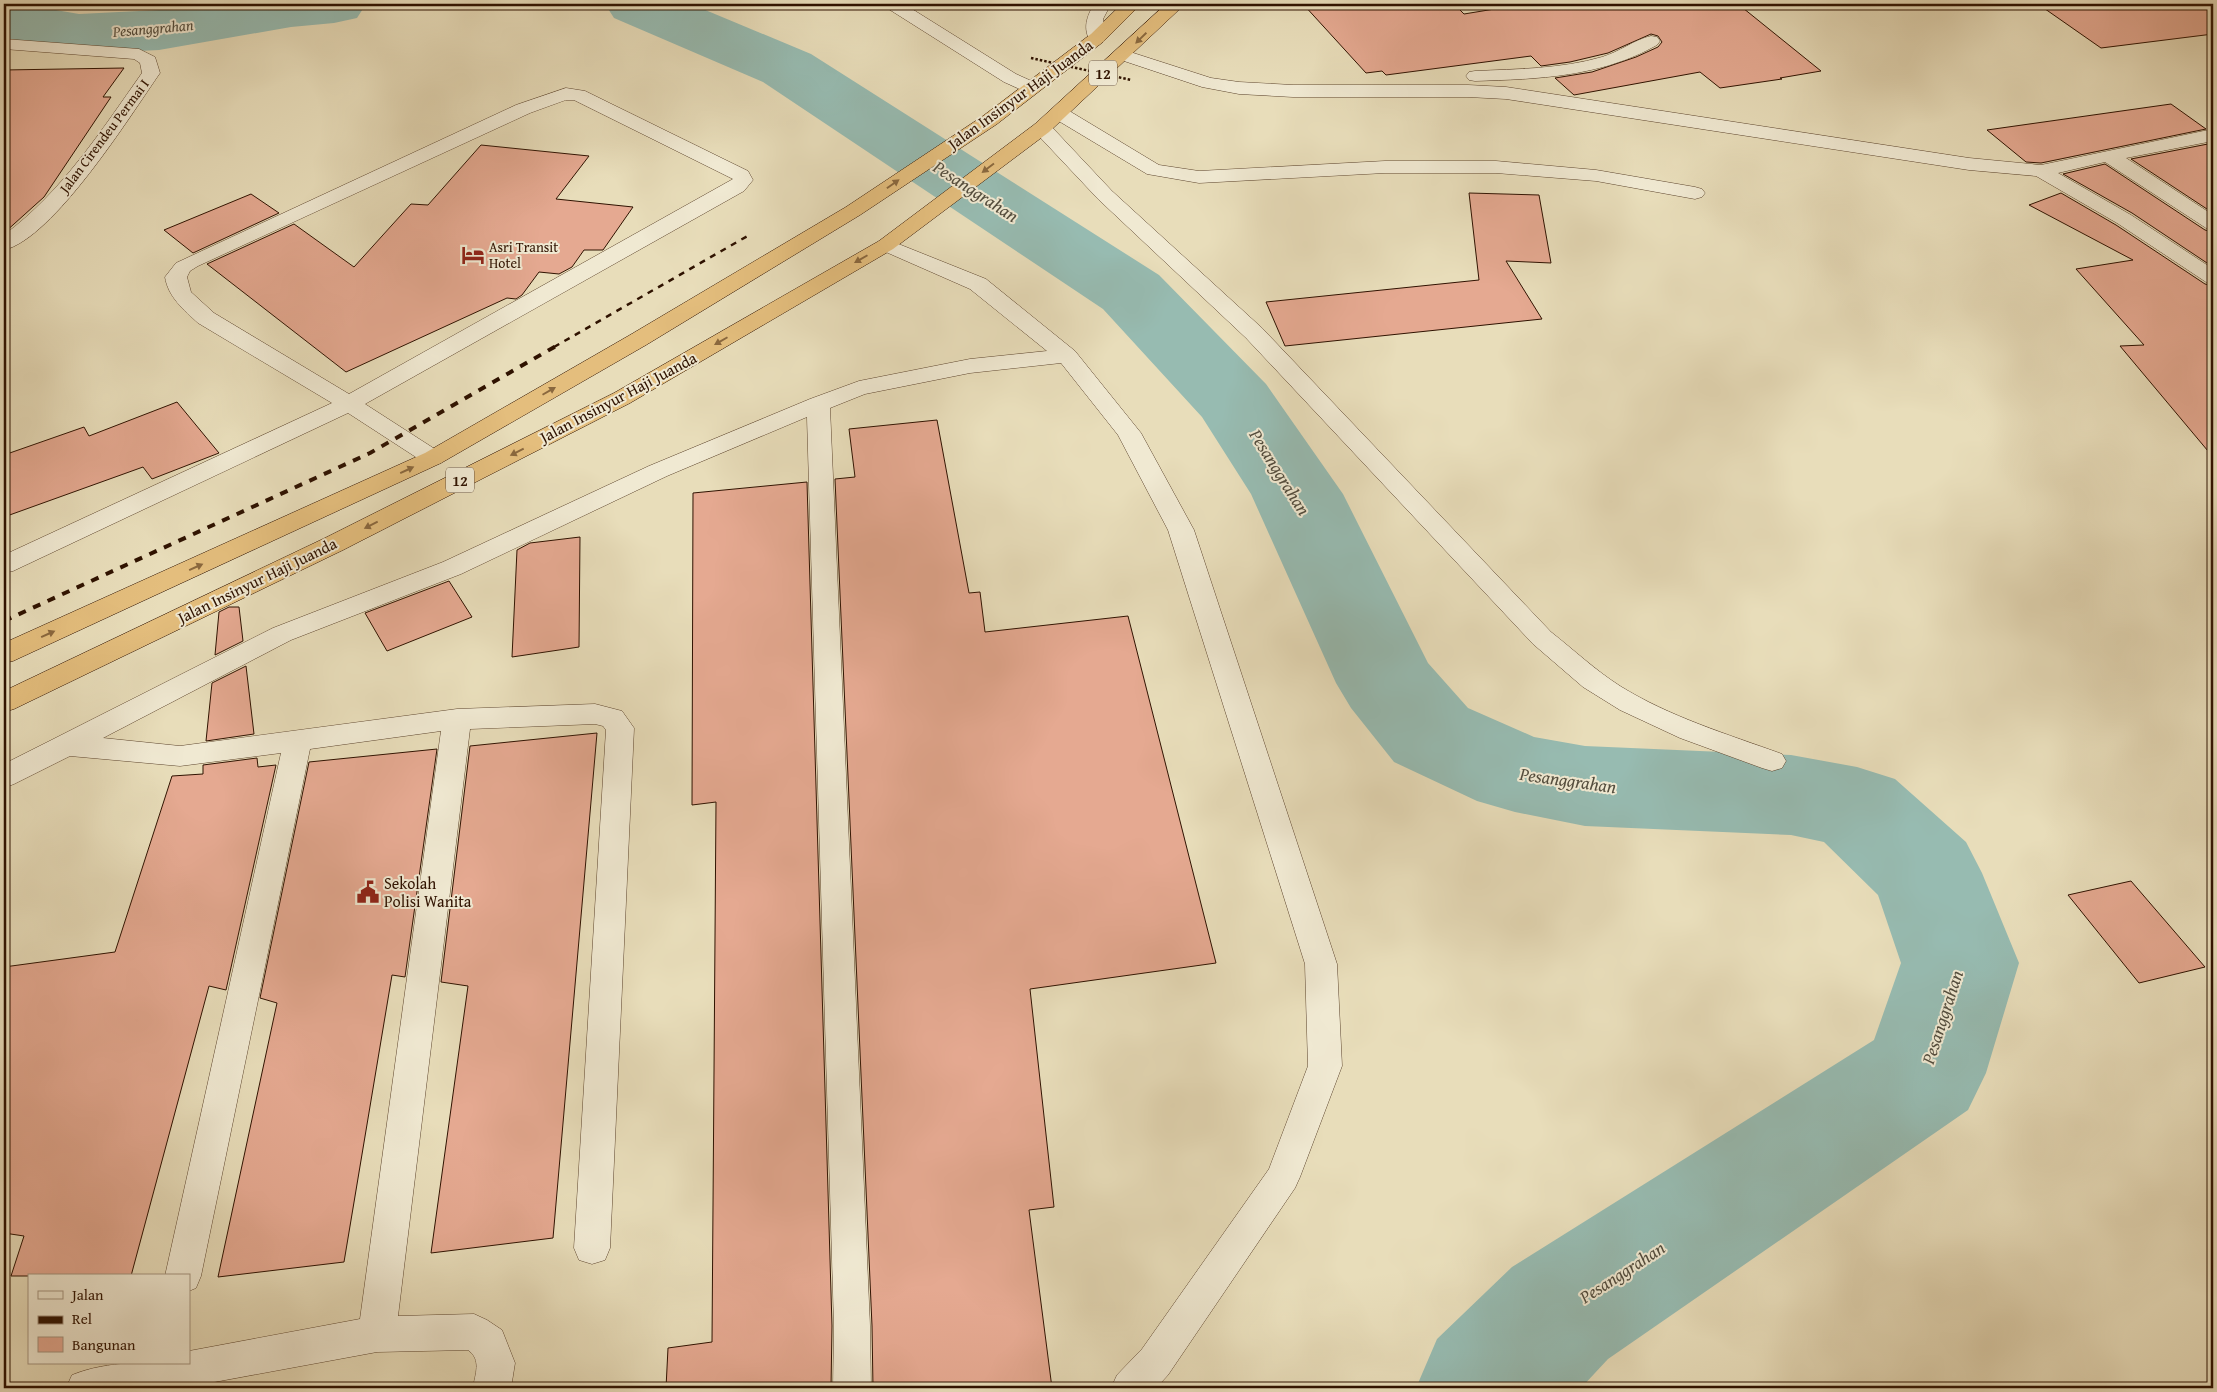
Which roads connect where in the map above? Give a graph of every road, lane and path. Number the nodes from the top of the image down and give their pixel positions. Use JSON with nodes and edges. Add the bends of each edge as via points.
{"nodes":[{"id":1,"x":893,"y":4,"type":"edge"},
{"id":2,"x":1102,"y":4,"type":"edge"},
{"id":3,"x":1132,"y":4,"type":"edge"},
{"id":4,"x":1176,"y":4,"type":"edge"},
{"id":5,"x":1096,"y":38,"type":"junction"},
{"id":6,"x":1652,"y":41,"type":"dead end"},
{"id":7,"x":4,"y":44,"type":"edge"},
{"id":8,"x":1124,"y":54,"type":"junction"},
{"id":9,"x":1031,"y":58,"type":"dead end"},
{"id":10,"x":1131,"y":80,"type":"dead end"},
{"id":11,"x":1032,"y":88,"type":"junction"},
{"id":12,"x":1239,"y":88,"type":"junction"},
{"id":13,"x":1059,"y":113,"type":"junction"},
{"id":14,"x":1035,"y":133,"type":"junction"},
{"id":15,"x":2213,"y":135,"type":"edge"},
{"id":16,"x":2110,"y":156,"type":"junction"},
{"id":17,"x":2041,"y":171,"type":"junction"},
{"id":18,"x":1695,"y":193,"type":"dead end"},
{"id":19,"x":2213,"y":224,"type":"edge"},
{"id":20,"x":894,"y":239,"type":"junction"},
{"id":21,"x":4,"y":244,"type":"edge"},
{"id":22,"x":2213,"y":278,"type":"edge"},
{"id":23,"x":1067,"y":356,"type":"junction"},
{"id":24,"x":349,"y":404,"type":"junction"},
{"id":25,"x":818,"y":404,"type":"junction"},
{"id":26,"x":433,"y":458,"type":"junction"},
{"id":27,"x":4,"y":566,"type":"edge"},
{"id":28,"x":4,"y":654,"type":"edge"},
{"id":29,"x":4,"y":702,"type":"edge"},
{"id":30,"x":456,"y":719,"type":"junction"},
{"id":31,"x":298,"y":739,"type":"junction"},
{"id":32,"x":66,"y":745,"type":"junction"},
{"id":33,"x":1772,"y":761,"type":"dead end"},
{"id":34,"x":4,"y":777,"type":"edge"},
{"id":35,"x":592,"y":1248,"type":"dead end"},
{"id":36,"x":183,"y":1274,"type":"edge"},
{"id":37,"x":377,"y":1334,"type":"junction"},
{"id":38,"x":163,"y":1369,"type":"edge"},
{"id":39,"x":85,"y":1388,"type":"edge"},
{"id":40,"x":492,"y":1388,"type":"edge"},
{"id":41,"x":852,"y":1388,"type":"edge"},
{"id":42,"x":1130,"y":1388,"type":"edge"}],
"edges":[{"from":1,"to":11,"type":"street","via":[[1010,78]]},
{"from":2,"to":5,"type":"street","via":[[1094,19]]},
{"from":3,"to":5,"type":"highway","name":"Jalan Insinyur Haji Juanda","number":"12"},
{"from":4,"to":8,"type":"highway","name":"Jalan Insinyur Haji Juanda","number":"12","one_way":true},
{"from":5,"to":11,"type":"highway","name":"Jalan Insinyur Haji Juanda","number":"12"},
{"from":6,"to":12,"type":"street","via":[[1618,59],[1544,73]]},
{"from":7,"to":21,"type":"street","name":"Jalan Cirendeu Permai I","via":[[139,54],[152,66],[151,73],[72,183],[23,232]]},
{"from":8,"to":12,"type":"street","via":[[1208,83]]},
{"from":8,"to":13,"type":"highway","name":"Jalan Insinyur Haji Juanda","number":"12"},
{"from":9,"to":10,"type":"path","bridge":true},
{"from":26,"to":11,"type":"highway","name":"Jalan Insinyur Haji Juanda","number":"12","one_way":true,"via":[[852,211],[990,120]]},
{"from":12,"to":17,"type":"street","via":[[1293,92],[1506,93],[1969,164]]},
{"from":13,"to":14,"type":"highway","name":"Jalan Insinyur Haji Juanda","number":"12"},
{"from":13,"to":18,"type":"street","via":[[1154,170],[1182,176],[1199,178],[1439,166],[1496,167],[1599,176]]},
{"from":14,"to":20,"type":"highway","name":"Jalan Insinyur Haji Juanda","number":"12","one_way":true},
{"from":14,"to":33,"type":"street","via":[[1254,333],[1542,638],[1590,679],[1630,704]]},
{"from":15,"to":16,"type":"street"},
{"from":16,"to":17,"type":"street"},
{"from":16,"to":19,"type":"street"},
{"from":17,"to":22,"type":"street","via":[[2124,219]]},
{"from":20,"to":23,"type":"street","via":[[978,284]]},
{"from":20,"to":29,"type":"highway","name":"Jalan Insinyur Haji Juanda","number":"12","one_way":true,"via":[[622,398],[334,544]]},
{"from":23,"to":25,"type":"street","via":[[970,366],[859,388]]},
{"from":23,"to":42,"type":"street","via":[[1129,433],[1181,530],[1321,964],[1324,1066],[1283,1177],[1156,1362]]},
{"from":24,"to":24,"type":"street","via":[[737,187],[742,178],[738,172],[578,96],[566,94],[523,109],[191,262],[178,272],[178,289],[206,318]]},
{"from":24,"to":26,"type":"street"},
{"from":24,"to":27,"type":"street"},
{"from":25,"to":32,"type":"street","via":[[658,471],[452,568],[282,634]]},
{"from":25,"to":41,"type":"street"},
{"from":28,"to":26,"type":"highway","name":"Jalan Insinyur Haji Juanda","number":"12","one_way":true},
{"from":30,"to":31,"type":"street"},
{"from":30,"to":35,"type":"street","via":[[595,714],[612,718],[620,728]]},
{"from":30,"to":37,"type":"street"},
{"from":31,"to":32,"type":"street","via":[[180,756]]},
{"from":31,"to":36,"type":"street"},
{"from":32,"to":34,"type":"street"},
{"from":37,"to":38,"type":"street"},
{"from":37,"to":40,"type":"street","via":[[474,1332],[489,1343],[496,1364]]},
{"from":38,"to":39,"type":"street"}]}
